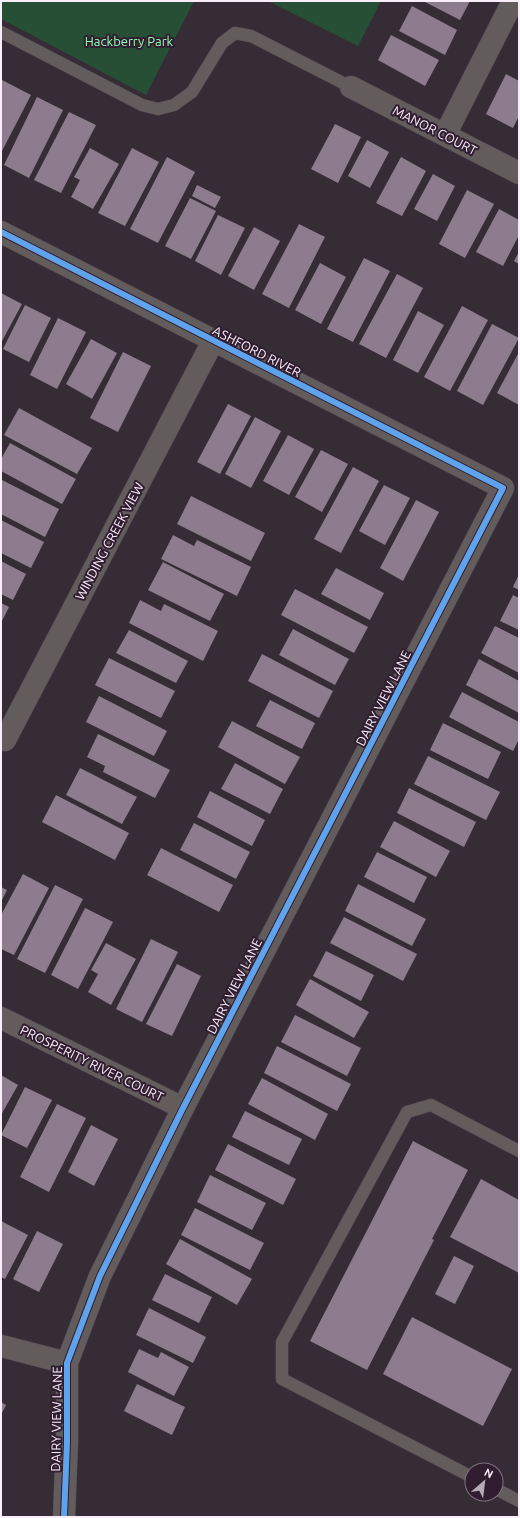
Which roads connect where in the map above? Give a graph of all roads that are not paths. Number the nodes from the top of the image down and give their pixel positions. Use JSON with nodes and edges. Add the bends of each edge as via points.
{"nodes":[{"id":1,"x":513,"y":1,"type":"edge"},
{"id":2,"x":1,"y":32,"type":"edge"},
{"id":3,"x":351,"y":87,"type":"joint"},
{"id":4,"x":445,"y":135,"type":"junction"},
{"id":5,"x":519,"y":173,"type":"edge"},
{"id":6,"x":1,"y":232,"type":"edge"},
{"id":7,"x":213,"y":342,"type":"junction"},
{"id":8,"x":503,"y":488,"type":"joint"},
{"id":9,"x":6,"y":740,"type":"dead end"},
{"id":10,"x":1,"y":1018,"type":"edge"},
{"id":11,"x":183,"y":1108,"type":"junction"},
{"id":12,"x":519,"y":1151,"type":"edge"},
{"id":13,"x":1,"y":1346,"type":"edge"},
{"id":14,"x":67,"y":1363,"type":"junction"},
{"id":15,"x":464,"y":1473,"type":"edge"},
{"id":16,"x":504,"y":1493,"type":"edge"},
{"id":17,"x":519,"y":1501,"type":"edge"},
{"id":18,"x":64,"y":1517,"type":"edge"}],
"edges":[{"from":1,"to":4,"type":"street"},
{"from":2,"to":3,"type":"lane","via":[[142,105],[158,109],[174,105],[192,92],[222,43],[235,34],[251,36]]},
{"from":3,"to":4,"type":"street","name":"MANOR COURT"},
{"from":4,"to":5,"type":"street","name":"MANOR COURT"},
{"from":6,"to":7,"type":"street","name":"ASHFORD RIVER"},
{"from":7,"to":8,"type":"street","name":"ASHFORD RIVER"},
{"from":7,"to":9,"type":"street","name":"WINDING CREEK VIEW"},
{"from":8,"to":11,"type":"street","name":"DAIRY VIEW LANE"},
{"from":10,"to":11,"type":"street","name":"PROSPERITY RIVER COURT"},
{"from":11,"to":14,"type":"street","name":"DAIRY VIEW LANE","via":[[100,1276]]},
{"from":12,"to":15,"type":"lane","via":[[431,1105],[407,1112],[282,1342],[282,1379]]},
{"from":13,"to":14,"type":"street"},
{"from":14,"to":18,"type":"street","name":"DAIRY VIEW LANE"},
{"from":16,"to":17,"type":"lane"}]}
